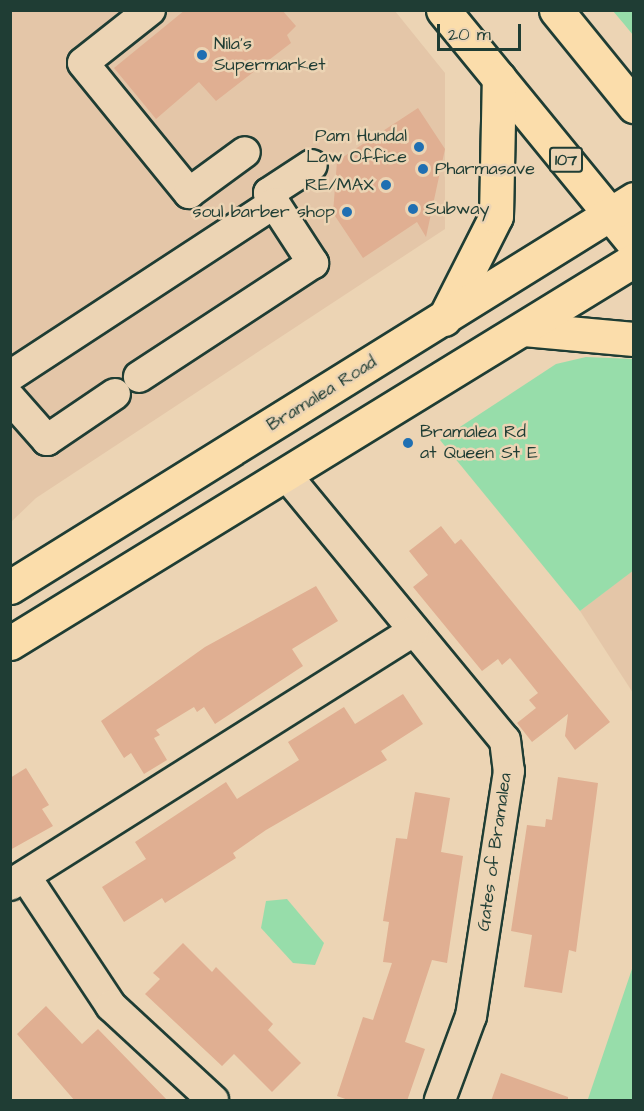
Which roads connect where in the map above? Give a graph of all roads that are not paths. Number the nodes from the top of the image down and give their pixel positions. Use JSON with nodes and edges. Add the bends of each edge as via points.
{"nodes":[{"id":1,"x":150,"y":10,"type":"edge"},
{"id":2,"x":443,"y":10,"type":"edge"},
{"id":3,"x":556,"y":10,"type":"edge"},
{"id":4,"x":593,"y":56,"type":"junction"},
{"id":5,"x":633,"y":71,"type":"edge"},
{"id":6,"x":499,"y":78,"type":"junction"},
{"id":7,"x":633,"y":106,"type":"edge"},
{"id":8,"x":244,"y":152,"type":"dead end"},
{"id":9,"x":312,"y":165,"type":"dead end"},
{"id":10,"x":274,"y":203,"type":"junction"},
{"id":11,"x":622,"y":207,"type":"edge"},
{"id":12,"x":633,"y":243,"type":"edge"},
{"id":13,"x":633,"y":260,"type":"edge"},
{"id":14,"x":444,"y":319,"type":"junction"},
{"id":15,"x":524,"y":329,"type":"junction"},
{"id":16,"x":633,"y":339,"type":"edge"},
{"id":17,"x":10,"y":376,"type":"edge"},
{"id":18,"x":139,"y":377,"type":"dead end"},
{"id":19,"x":115,"y":394,"type":"dead end"},
{"id":20,"x":10,"y":398,"type":"edge"},
{"id":21,"x":287,"y":476,"type":"junction"},
{"id":22,"x":10,"y":587,"type":"edge"},
{"id":23,"x":413,"y":631,"type":"junction"},
{"id":24,"x":10,"y":643,"type":"edge"},
{"id":25,"x":18,"y":881,"type":"edge"},
{"id":26,"x":213,"y":1101,"type":"edge"},
{"id":27,"x":440,"y":1101,"type":"edge"}],
"edges":[{"from":1,"to":8,"type":"street","via":[[83,63],[189,193]]},
{"from":2,"to":6,"type":"main road","number":"107"},
{"from":3,"to":4,"type":"main road"},
{"from":4,"to":5,"type":"main road"},
{"from":4,"to":7,"type":"main road"},
{"from":6,"to":11,"type":"main road","number":"107"},
{"from":6,"to":14,"type":"main road","via":[[496,216]]},
{"from":9,"to":10,"type":"street","via":[[268,193]]},
{"from":10,"to":17,"type":"street"},
{"from":10,"to":18,"type":"street","via":[[313,263]]},
{"from":11,"to":12,"type":"main road","number":"107"},
{"from":11,"to":14,"type":"main road","name":"Bramalea Road"},
{"from":13,"to":15,"type":"main road"},
{"from":14,"to":22,"type":"main road","name":"Bramalea Road"},
{"from":15,"to":16,"type":"main road"},
{"from":15,"to":21,"type":"main road"},
{"from":19,"to":20,"type":"street","via":[[47,440]]},
{"from":21,"to":23,"type":"street","name":"Gates of Bramalea"},
{"from":21,"to":24,"type":"main road"},
{"from":23,"to":25,"type":"street"},
{"from":23,"to":27,"type":"street","name":"Gates of Bramalea","via":[[505,740],[509,771],[471,1016]]},
{"from":25,"to":26,"type":"street","via":[[111,1006]]}]}
